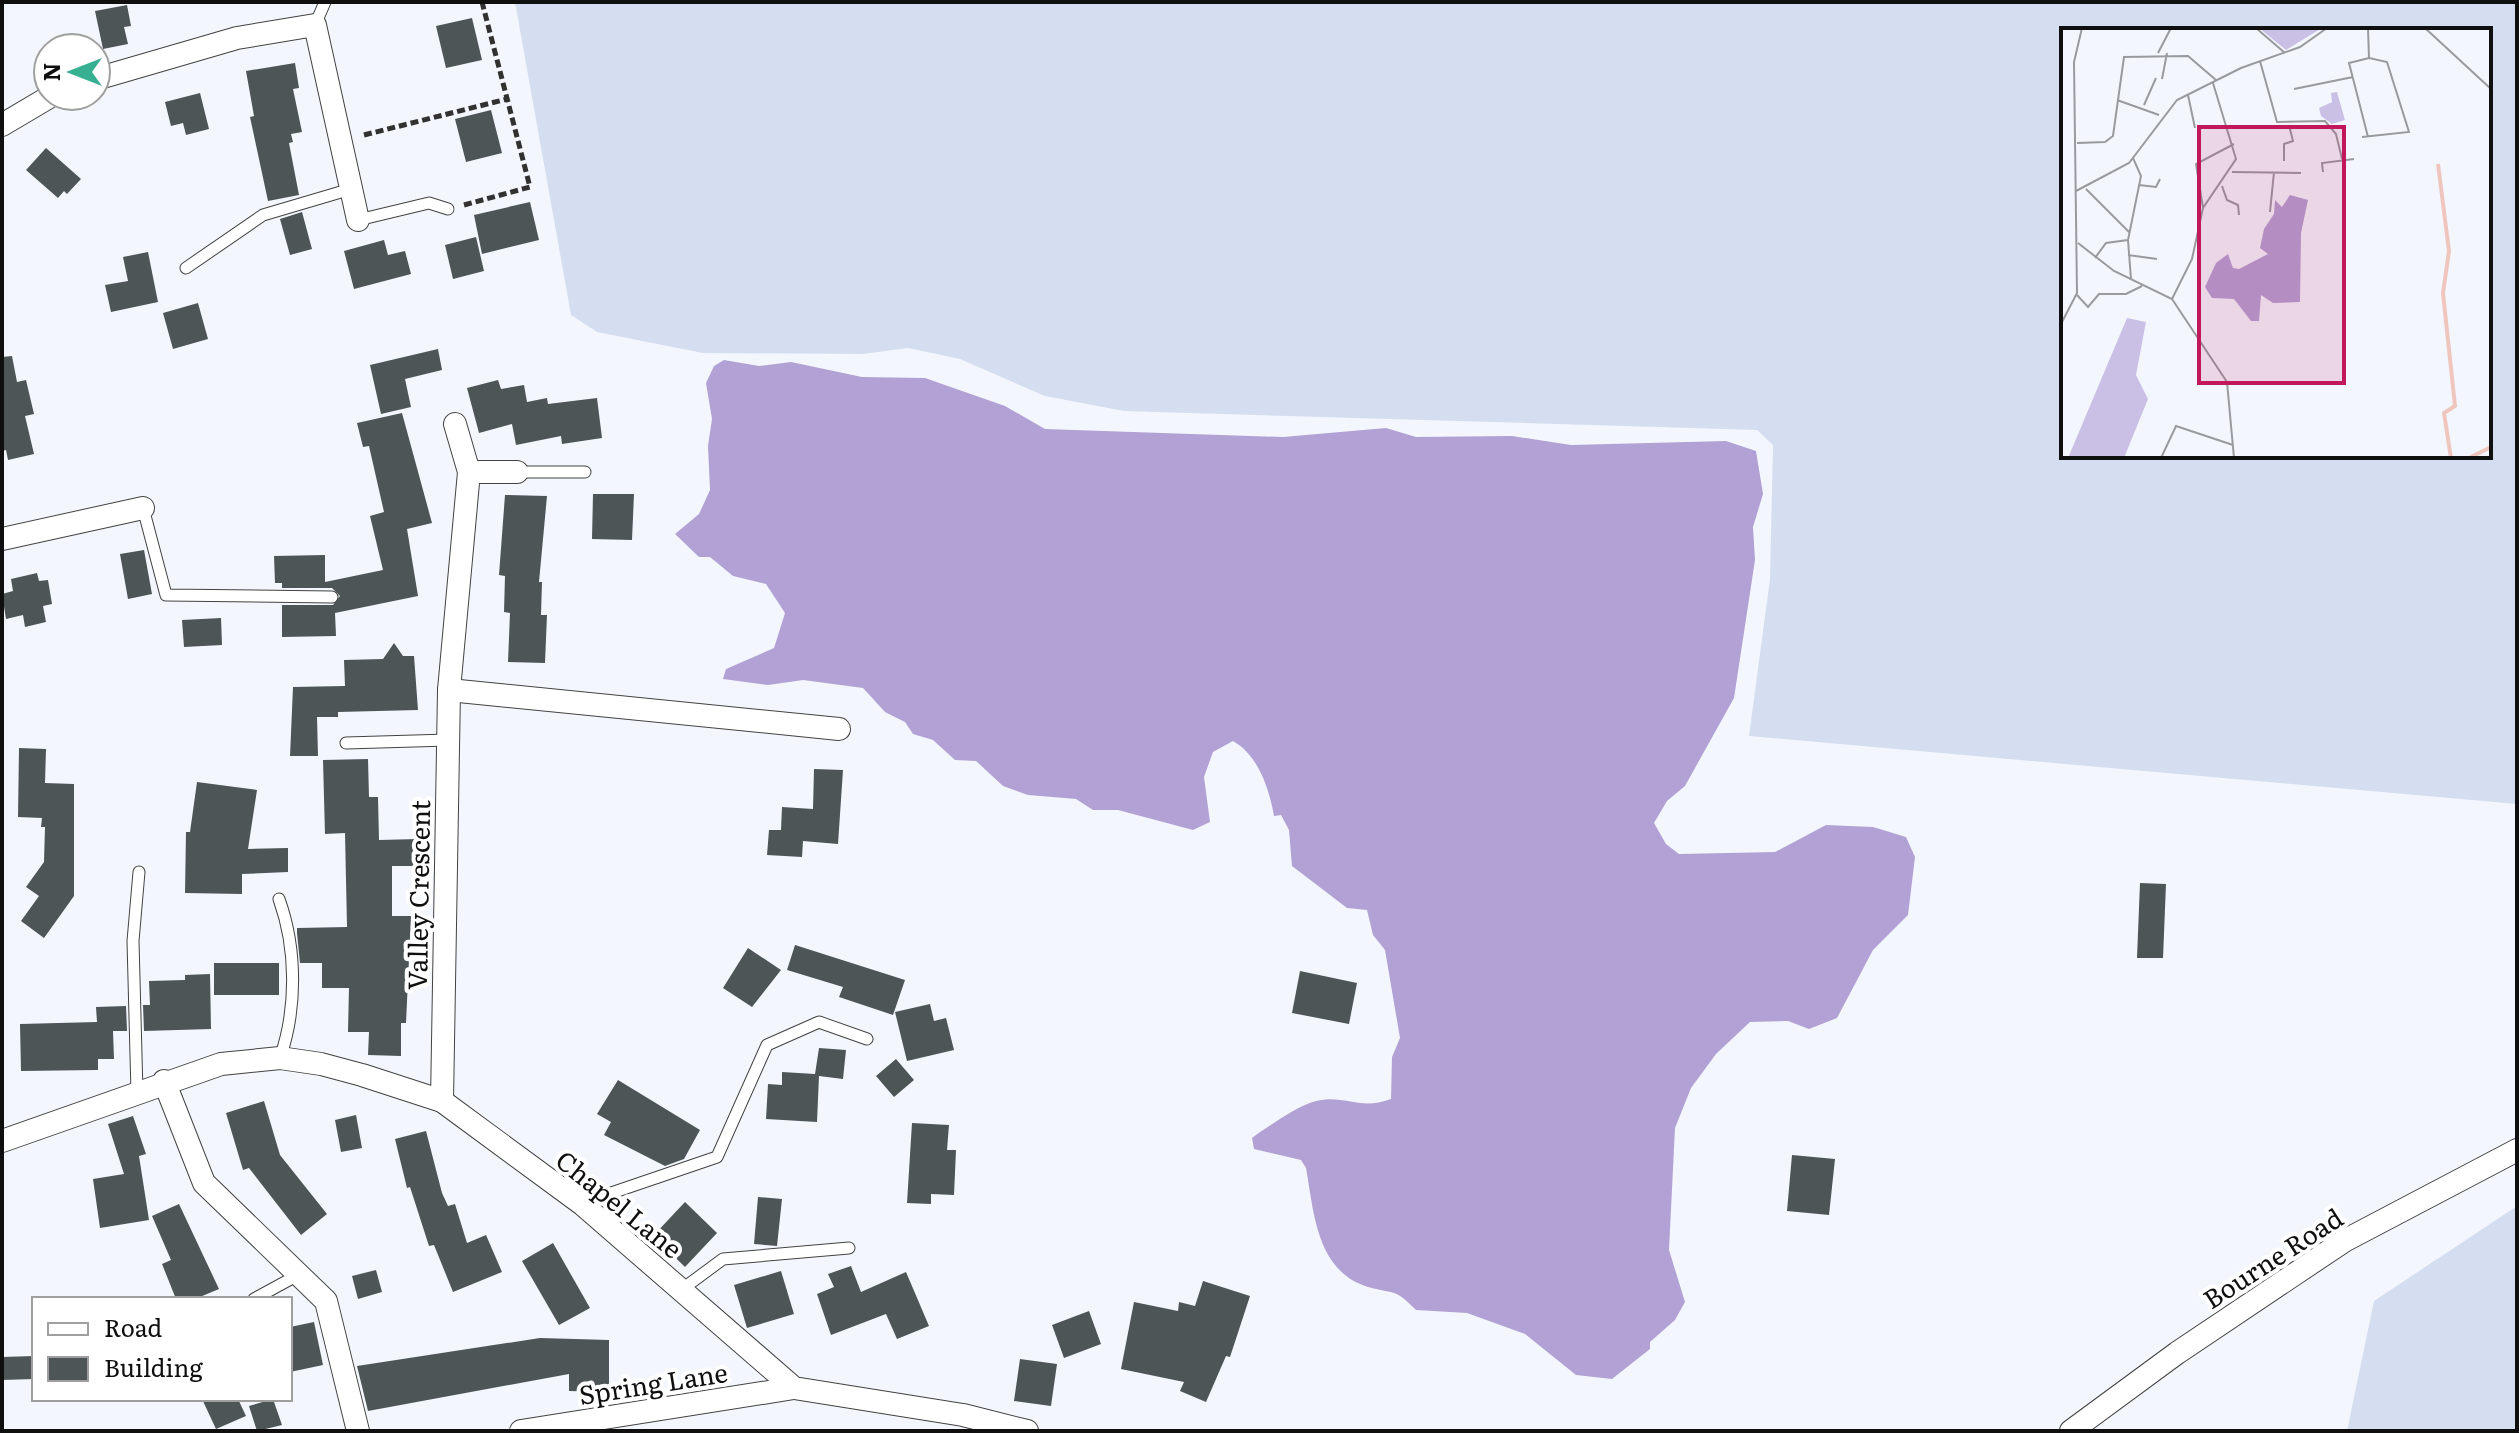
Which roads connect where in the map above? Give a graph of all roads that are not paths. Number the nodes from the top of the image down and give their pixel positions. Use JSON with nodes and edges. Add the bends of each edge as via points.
{"nodes":[{"id":1,"x":325,"y":2,"type":"edge"},
{"id":2,"x":315,"y":25,"type":"junction"},
{"id":3,"x":112,"y":74,"type":"edge"},
{"id":4,"x":32,"y":107,"type":"edge"},
{"id":5,"x":2,"y":125,"type":"edge"},
{"id":6,"x":351,"y":189,"type":"junction"},
{"id":7,"x":448,"y":209,"type":"road end"},
{"id":8,"x":358,"y":220,"type":"joint"},
{"id":9,"x":186,"y":268,"type":"dead end"},
{"id":10,"x":455,"y":424,"type":"dead end"},
{"id":11,"x":469,"y":472,"type":"junction"},
{"id":12,"x":517,"y":472,"type":"joint"},
{"id":13,"x":585,"y":472,"type":"dead end"},
{"id":14,"x":143,"y":508,"type":"joint"},
{"id":15,"x":2,"y":539,"type":"edge"},
{"id":16,"x":332,"y":597,"type":"dead end"},
{"id":17,"x":449,"y":690,"type":"junction"},
{"id":18,"x":839,"y":729,"type":"dead end"},
{"id":19,"x":448,"y":740,"type":"junction"},
{"id":20,"x":346,"y":743,"type":"dead end"},
{"id":21,"x":139,"y":872,"type":"dead end"},
{"id":22,"x":279,"y":899,"type":"dead end"},
{"id":23,"x":867,"y":1039,"type":"dead end"},
{"id":24,"x":280,"y":1058,"type":"junction"},
{"id":25,"x":164,"y":1081,"type":"junction"},
{"id":26,"x":137,"y":1093,"type":"junction"},
{"id":27,"x":442,"y":1101,"type":"junction"},
{"id":28,"x":2,"y":1141,"type":"edge"},
{"id":29,"x":2517,"y":1150,"type":"edge"},
{"id":30,"x":582,"y":1204,"type":"junction"},
{"id":31,"x":849,"y":1248,"type":"dead end"},
{"id":32,"x":298,"y":1275,"type":"junction"},
{"id":33,"x":681,"y":1290,"type":"junction"},
{"id":34,"x":258,"y":1297,"type":"edge"},
{"id":35,"x":794,"y":1388,"type":"junction"},
{"id":36,"x":358,"y":1431,"type":"edge"},
{"id":37,"x":521,"y":1431,"type":"edge"},
{"id":38,"x":1027,"y":1431,"type":"edge"},
{"id":39,"x":2071,"y":1431,"type":"edge"}],
"edges":[{"from":1,"to":2,"type":"lane"},
{"from":2,"to":3,"type":"street","via":[[237,38]]},
{"from":2,"to":6,"type":"street"},
{"from":4,"to":5,"type":"street"},
{"from":6,"to":8,"type":"street"},
{"from":6,"to":9,"type":"lane","via":[[263,215]]},
{"from":7,"to":8,"type":"lane","via":[[429,203]]},
{"from":10,"to":11,"type":"street","name":"Valley Crescent"},
{"from":11,"to":12,"type":"street"},
{"from":11,"to":17,"type":"street","name":"Valley Crescent"},
{"from":12,"to":13,"type":"lane"},
{"from":14,"to":15,"type":"street"},
{"from":14,"to":16,"type":"lane","via":[[166,595]]},
{"from":17,"to":18,"type":"street"},
{"from":17,"to":19,"type":"street","name":"Valley Crescent"},
{"from":19,"to":20,"type":"lane"},
{"from":19,"to":27,"type":"street","name":"Valley Crescent"},
{"from":21,"to":26,"type":"lane","via":[[133,941]]},
{"from":22,"to":24,"type":"lane","via":[[292,975],[291,1024]]},
{"from":23,"to":30,"type":"lane","via":[[819,1022],[767,1045],[717,1157]]},
{"from":24,"to":25,"type":"street","name":"Chapel Lane","via":[[221,1064]]},
{"from":24,"to":27,"type":"street","name":"Chapel Lane","via":[[321,1064]]},
{"from":25,"to":26,"type":"street","name":"Chapel Lane"},
{"from":25,"to":32,"type":"street","via":[[204,1183]]},
{"from":26,"to":28,"type":"street","name":"Chapel Lane"},
{"from":27,"to":30,"type":"street","name":"Chapel Lane"},
{"from":29,"to":39,"type":"street","name":"Bourne Road","via":[[2344,1241]]},
{"from":30,"to":33,"type":"street","name":"Chapel Lane"},
{"from":31,"to":33,"type":"lane","via":[[723,1259]]},
{"from":32,"to":34,"type":"lane"},
{"from":32,"to":36,"type":"street","via":[[326,1301]]},
{"from":33,"to":35,"type":"street","name":"Chapel Lane"},
{"from":35,"to":37,"type":"street","name":"Spring Lane"},
{"from":35,"to":38,"type":"street","via":[[963,1415]]}]}
